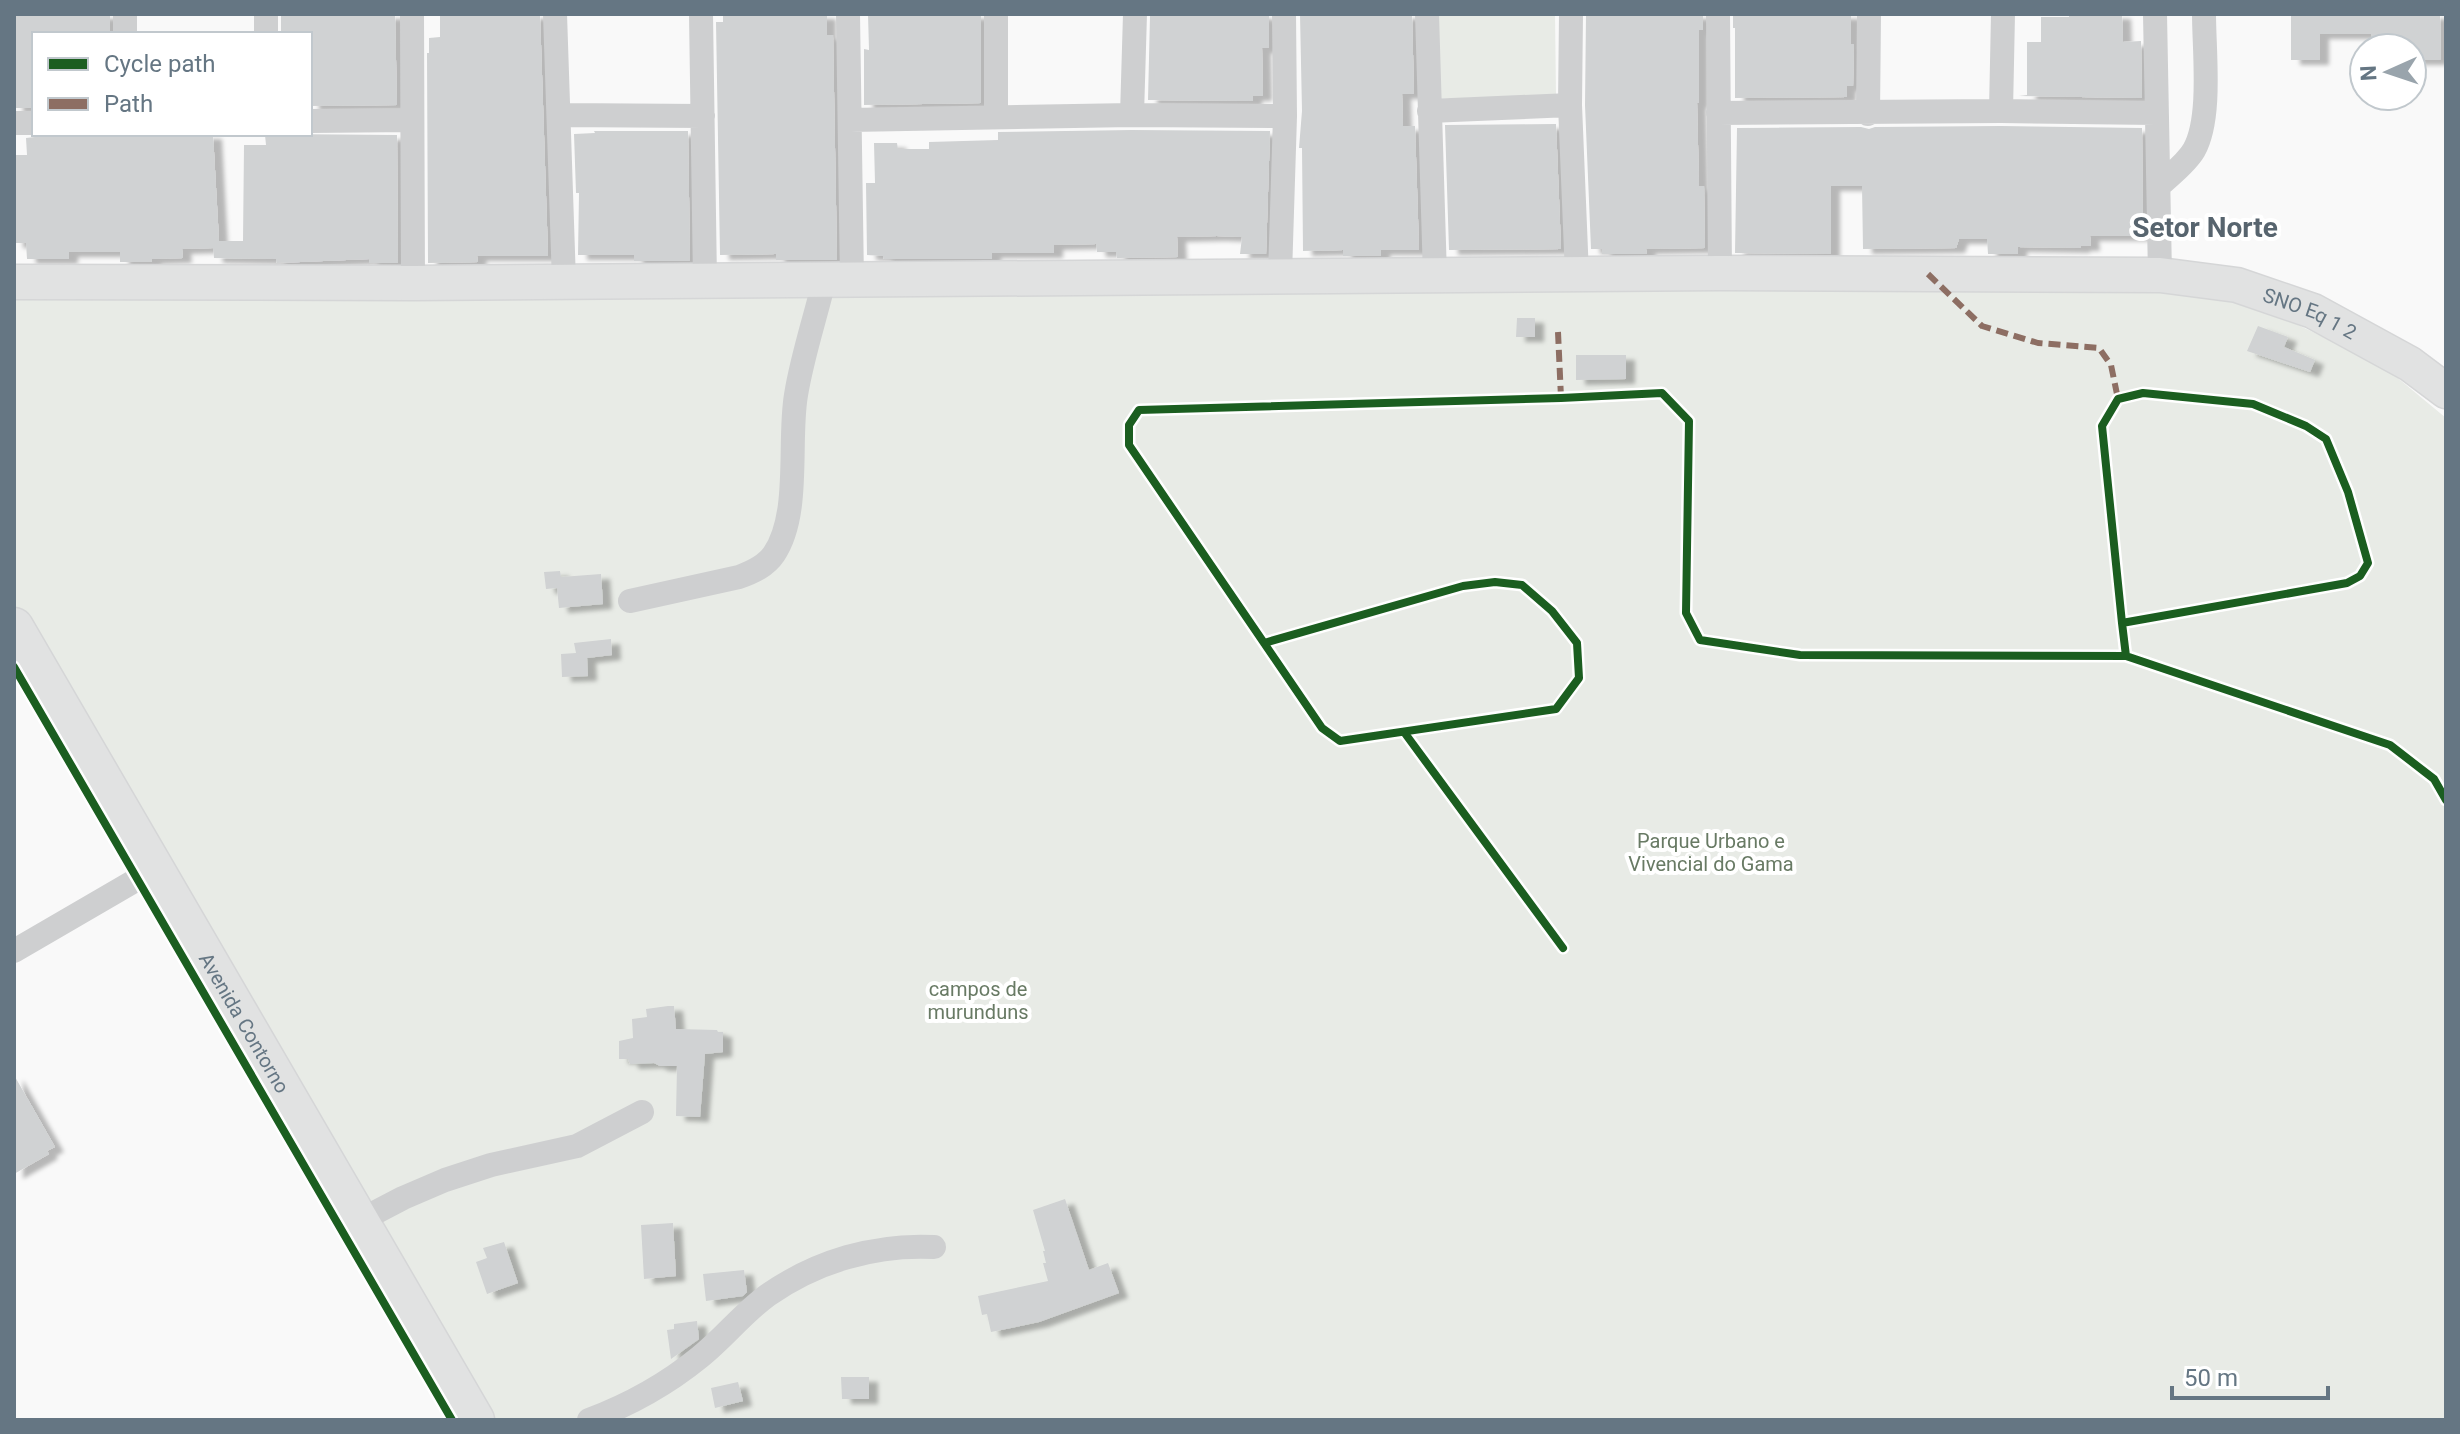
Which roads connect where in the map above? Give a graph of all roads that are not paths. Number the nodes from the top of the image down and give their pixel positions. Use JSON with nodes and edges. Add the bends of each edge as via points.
{"nodes":[{"id":1,"x":412,"y":14,"type":"edge"},
{"id":2,"x":555,"y":14,"type":"edge"},
{"id":3,"x":701,"y":14,"type":"edge"},
{"id":4,"x":848,"y":14,"type":"edge"},
{"id":5,"x":996,"y":14,"type":"edge"},
{"id":6,"x":1135,"y":14,"type":"edge"},
{"id":7,"x":1284,"y":14,"type":"edge"},
{"id":8,"x":1427,"y":14,"type":"edge"},
{"id":9,"x":1571,"y":14,"type":"edge"},
{"id":10,"x":1718,"y":14,"type":"edge"},
{"id":11,"x":1869,"y":14,"type":"edge"},
{"id":12,"x":2003,"y":14,"type":"edge"},
{"id":13,"x":2155,"y":14,"type":"edge"},
{"id":14,"x":2204,"y":14,"type":"edge"},
{"id":15,"x":1570,"y":105,"type":"junction"},
{"id":16,"x":1429,"y":111,"type":"junction"},
{"id":17,"x":2001,"y":111,"type":"junction"},
{"id":18,"x":1718,"y":113,"type":"junction"},
{"id":19,"x":2156,"y":113,"type":"junction"},
{"id":20,"x":1868,"y":114,"type":"junction"},
{"id":21,"x":559,"y":115,"type":"junction"},
{"id":22,"x":1132,"y":115,"type":"junction"},
{"id":23,"x":703,"y":116,"type":"junction"},
{"id":24,"x":996,"y":116,"type":"junction"},
{"id":25,"x":1285,"y":116,"type":"junction"},
{"id":26,"x":411,"y":120,"type":"junction"},
{"id":27,"x":850,"y":120,"type":"junction"},
{"id":28,"x":312,"y":121,"type":"edge"},
{"id":29,"x":2159,"y":186,"type":"junction"},
{"id":30,"x":1720,"y":273,"type":"junction"},
{"id":31,"x":1280,"y":275,"type":"junction"},
{"id":32,"x":1577,"y":275,"type":"junction"},
{"id":33,"x":2160,"y":275,"type":"junction"},
{"id":34,"x":1435,"y":276,"type":"junction"},
{"id":35,"x":705,"y":281,"type":"junction"},
{"id":36,"x":838,"y":281,"type":"junction"},
{"id":37,"x":14,"y":282,"type":"edge"},
{"id":38,"x":564,"y":282,"type":"junction"},
{"id":39,"x":413,"y":283,"type":"junction"},
{"id":40,"x":2446,"y":391,"type":"edge"},
{"id":41,"x":630,"y":601,"type":"dead end"},
{"id":42,"x":14,"y":627,"type":"edge"},
{"id":43,"x":155,"y":869,"type":"junction"},
{"id":44,"x":14,"y":951,"type":"edge"},
{"id":45,"x":642,"y":1112,"type":"dead end"},
{"id":46,"x":359,"y":1221,"type":"junction"},
{"id":47,"x":934,"y":1247,"type":"dead end"},
{"id":48,"x":475,"y":1420,"type":"edge"},
{"id":49,"x":589,"y":1420,"type":"edge"}],
"edges":[{"from":1,"to":26,"type":"street"},
{"from":2,"to":21,"type":"street"},
{"from":3,"to":23,"type":"street"},
{"from":4,"to":27,"type":"street"},
{"from":5,"to":24,"type":"street"},
{"from":6,"to":22,"type":"street"},
{"from":7,"to":25,"type":"street"},
{"from":8,"to":16,"type":"street"},
{"from":9,"to":15,"type":"street"},
{"from":10,"to":18,"type":"street"},
{"from":11,"to":20,"type":"street"},
{"from":12,"to":17,"type":"street"},
{"from":13,"to":19,"type":"street"},
{"from":14,"to":29,"type":"street","via":[[2205,117],[2193,153]]},
{"from":15,"to":16,"type":"street"},
{"from":15,"to":32,"type":"street"},
{"from":16,"to":34,"type":"street"},
{"from":17,"to":19,"type":"street"},
{"from":17,"to":20,"type":"street"},
{"from":18,"to":20,"type":"street"},
{"from":18,"to":30,"type":"street"},
{"from":19,"to":29,"type":"street"},
{"from":21,"to":23,"type":"street"},
{"from":21,"to":38,"type":"street"},
{"from":22,"to":24,"type":"street"},
{"from":22,"to":25,"type":"street"},
{"from":23,"to":35,"type":"street"},
{"from":24,"to":27,"type":"street"},
{"from":25,"to":31,"type":"street"},
{"from":26,"to":28,"type":"street"},
{"from":26,"to":39,"type":"street"},
{"from":27,"to":36,"type":"street"},
{"from":29,"to":33,"type":"street"},
{"from":30,"to":32,"type":"street","name":"SNO Eq 1 2"},
{"from":30,"to":33,"type":"street","name":"SNO Eq 1 2"},
{"from":31,"to":34,"type":"street","name":"SNO Eq 1 2"},
{"from":31,"to":36,"type":"street","name":"SNO Eq 1 2"},
{"from":32,"to":34,"type":"street","name":"SNO Eq 1 2"},
{"from":33,"to":40,"type":"street","name":"SNO Eq 1 2","via":[[2237,285],[2313,311],[2410,364]]},
{"from":35,"to":36,"type":"street","name":"SNO Eq 1 2"},
{"from":35,"to":38,"type":"street","name":"SNO Eq 1 2"},
{"from":36,"to":41,"type":"street","via":[[796,392],[793,472],[774,555],[739,577]]},
{"from":37,"to":39,"type":"street","name":"SNO Eq 1 2"},
{"from":38,"to":39,"type":"street","name":"SNO Eq 1 2"},
{"from":42,"to":43,"type":"main road","name":"Avenida Contorno"},
{"from":43,"to":44,"type":"street"},
{"from":43,"to":46,"type":"main road","name":"Avenida Contorno"},
{"from":45,"to":46,"type":"street","via":[[577,1146],[445,1180]]},
{"from":46,"to":48,"type":"main road","name":"Avenida Contorno"},
{"from":47,"to":49,"type":"street","via":[[866,1252],[801,1275],[766,1297],[699,1358],[648,1394]]}]}
